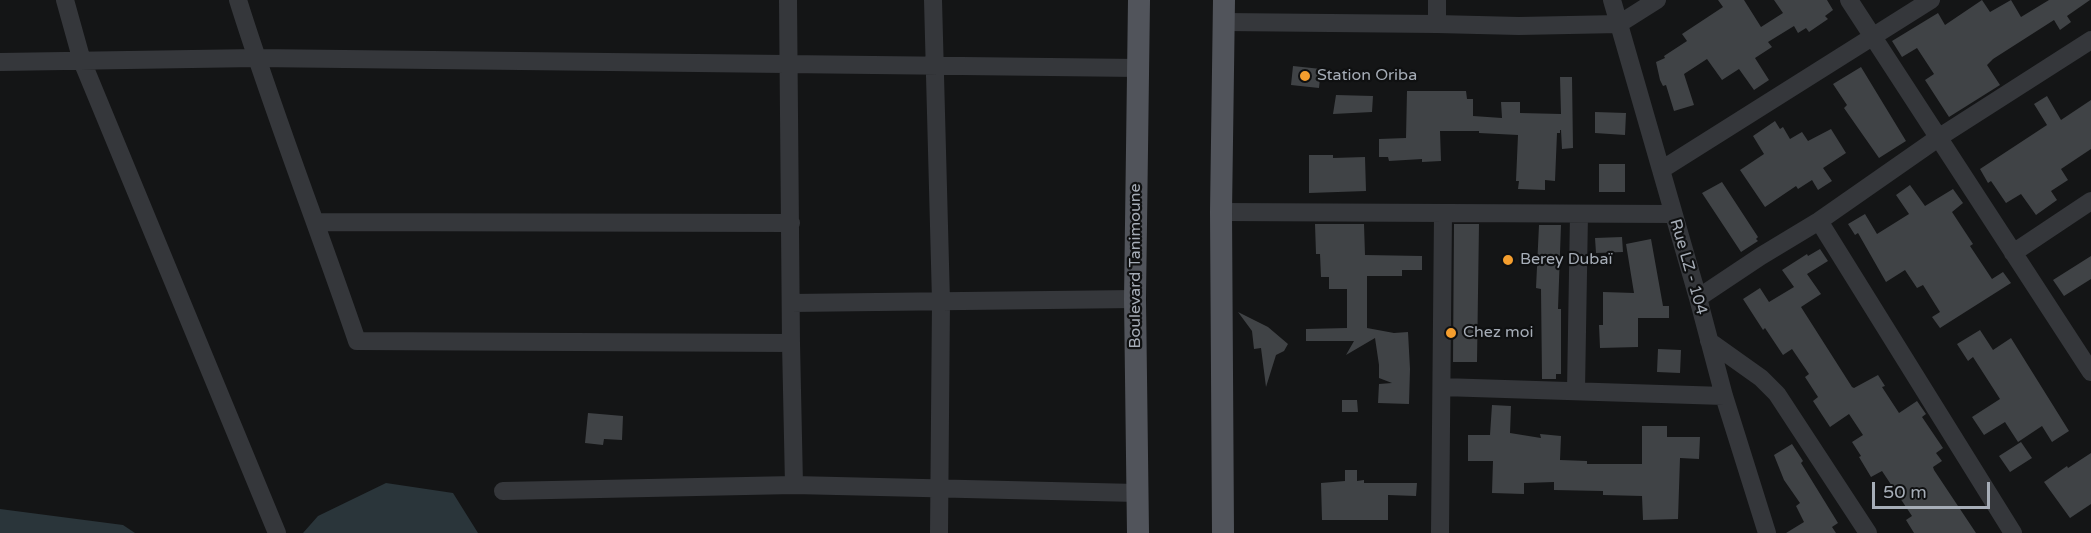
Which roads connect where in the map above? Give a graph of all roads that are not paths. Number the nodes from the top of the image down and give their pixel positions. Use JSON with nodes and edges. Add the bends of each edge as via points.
{"nodes":[{"id":1,"x":65,"y":0,"type":"edge"},
{"id":2,"x":238,"y":0,"type":"edge"},
{"id":3,"x":788,"y":0,"type":"edge"},
{"id":4,"x":933,"y":0,"type":"edge"},
{"id":5,"x":1139,"y":0,"type":"edge"},
{"id":6,"x":1437,"y":0,"type":"edge"},
{"id":7,"x":1612,"y":0,"type":"edge"},
{"id":8,"x":1657,"y":0,"type":"edge"},
{"id":9,"x":1849,"y":0,"type":"edge"},
{"id":10,"x":1931,"y":0,"type":"edge"},
{"id":11,"x":1224,"y":11,"type":"edge"},
{"id":12,"x":1437,"y":24,"type":"junction"},
{"id":13,"x":1619,"y":24,"type":"junction"},
{"id":14,"x":1874,"y":38,"type":"junction"},
{"id":15,"x":2091,"y":40,"type":"edge"},
{"id":16,"x":256,"y":58,"type":"junction"},
{"id":17,"x":82,"y":61,"type":"junction"},
{"id":18,"x":0,"y":62,"type":"edge"},
{"id":19,"x":788,"y":64,"type":"junction"},
{"id":20,"x":933,"y":65,"type":"junction"},
{"id":21,"x":1138,"y":68,"type":"junction"},
{"id":22,"x":1938,"y":138,"type":"junction"},
{"id":23,"x":1662,"y":170,"type":"junction"},
{"id":24,"x":2091,"y":201,"type":"edge"},
{"id":25,"x":1221,"y":212,"type":"junction"},
{"id":26,"x":1443,"y":213,"type":"junction"},
{"id":27,"x":1579,"y":214,"type":"junction"},
{"id":28,"x":1673,"y":214,"type":"junction"},
{"id":29,"x":1819,"y":221,"type":"junction"},
{"id":30,"x":316,"y":222,"type":"junction"},
{"id":31,"x":791,"y":223,"type":"junction"},
{"id":32,"x":2013,"y":253,"type":"junction"},
{"id":33,"x":1698,"y":298,"type":"junction"},
{"id":34,"x":1135,"y":299,"type":"junction"},
{"id":35,"x":941,"y":301,"type":"junction"},
{"id":36,"x":791,"y":303,"type":"junction"},
{"id":37,"x":1709,"y":340,"type":"junction"},
{"id":38,"x":791,"y":343,"type":"junction"},
{"id":39,"x":2091,"y":372,"type":"edge"},
{"id":40,"x":1442,"y":387,"type":"junction"},
{"id":41,"x":1576,"y":390,"type":"junction"},
{"id":42,"x":1724,"y":396,"type":"junction"},
{"id":43,"x":794,"y":485,"type":"junction"},
{"id":44,"x":938,"y":488,"type":"junction"},
{"id":45,"x":503,"y":491,"type":"dead end"},
{"id":46,"x":1137,"y":493,"type":"junction"},
{"id":47,"x":277,"y":533,"type":"edge"},
{"id":48,"x":939,"y":533,"type":"edge"},
{"id":49,"x":1138,"y":533,"type":"edge"},
{"id":50,"x":1224,"y":533,"type":"edge"},
{"id":51,"x":1440,"y":533,"type":"edge"},
{"id":52,"x":1767,"y":533,"type":"edge"},
{"id":53,"x":1868,"y":533,"type":"edge"},
{"id":54,"x":2013,"y":533,"type":"edge"}],
"edges":[{"from":1,"to":17,"type":"street"},
{"from":2,"to":16,"type":"street"},
{"from":3,"to":19,"type":"street"},
{"from":4,"to":20,"type":"street"},
{"from":5,"to":21,"type":"main road","name":"Boulevard Tanimoune"},
{"from":6,"to":12,"type":"street"},
{"from":7,"to":13,"type":"street","name":"Rue LZ - 104"},
{"from":8,"to":13,"type":"street"},
{"from":9,"to":14,"type":"street"},
{"from":10,"to":14,"type":"street"},
{"from":11,"to":12,"type":"street"},
{"from":11,"to":25,"type":"main road"},
{"from":12,"to":13,"type":"street"},
{"from":13,"to":23,"type":"street","name":"Rue LZ - 104"},
{"from":14,"to":22,"type":"street"},
{"from":14,"to":23,"type":"street"},
{"from":15,"to":22,"type":"street"},
{"from":16,"to":17,"type":"street"},
{"from":16,"to":19,"type":"street"},
{"from":16,"to":30,"type":"street"},
{"from":17,"to":18,"type":"street"},
{"from":17,"to":47,"type":"street"},
{"from":19,"to":20,"type":"street"},
{"from":19,"to":31,"type":"street"},
{"from":20,"to":21,"type":"street"},
{"from":20,"to":35,"type":"street"},
{"from":21,"to":34,"type":"main road","name":"Boulevard Tanimoune"},
{"from":22,"to":29,"type":"street"},
{"from":22,"to":32,"type":"street"},
{"from":23,"to":28,"type":"street","name":"Rue LZ - 104"},
{"from":24,"to":32,"type":"street"},
{"from":25,"to":26,"type":"street"},
{"from":25,"to":50,"type":"main road"},
{"from":26,"to":27,"type":"street"},
{"from":26,"to":40,"type":"street"},
{"from":27,"to":28,"type":"street"},
{"from":27,"to":41,"type":"street"},
{"from":28,"to":33,"type":"street","name":"Rue LZ - 104"},
{"from":29,"to":33,"type":"street"},
{"from":29,"to":54,"type":"street"},
{"from":30,"to":31,"type":"street"},
{"from":30,"to":38,"type":"street","via":[[357,341]]},
{"from":31,"to":36,"type":"street"},
{"from":32,"to":39,"type":"street"},
{"from":33,"to":37,"type":"street","name":"Rue LZ - 104"},
{"from":34,"to":35,"type":"street"},
{"from":34,"to":46,"type":"main road","name":"Boulevard Tanimoune"},
{"from":35,"to":36,"type":"street"},
{"from":35,"to":44,"type":"street"},
{"from":36,"to":38,"type":"street"},
{"from":37,"to":42,"type":"street","name":"Rue LZ - 104"},
{"from":37,"to":53,"type":"street","via":[[1777,394]]},
{"from":38,"to":43,"type":"street"},
{"from":40,"to":41,"type":"street"},
{"from":40,"to":51,"type":"street"},
{"from":41,"to":42,"type":"street"},
{"from":42,"to":52,"type":"street","name":"Rue LZ - 104"},
{"from":43,"to":44,"type":"street"},
{"from":43,"to":45,"type":"street"},
{"from":44,"to":46,"type":"street"},
{"from":44,"to":48,"type":"street"},
{"from":46,"to":49,"type":"main road","name":"Boulevard Tanimoune"}]}
